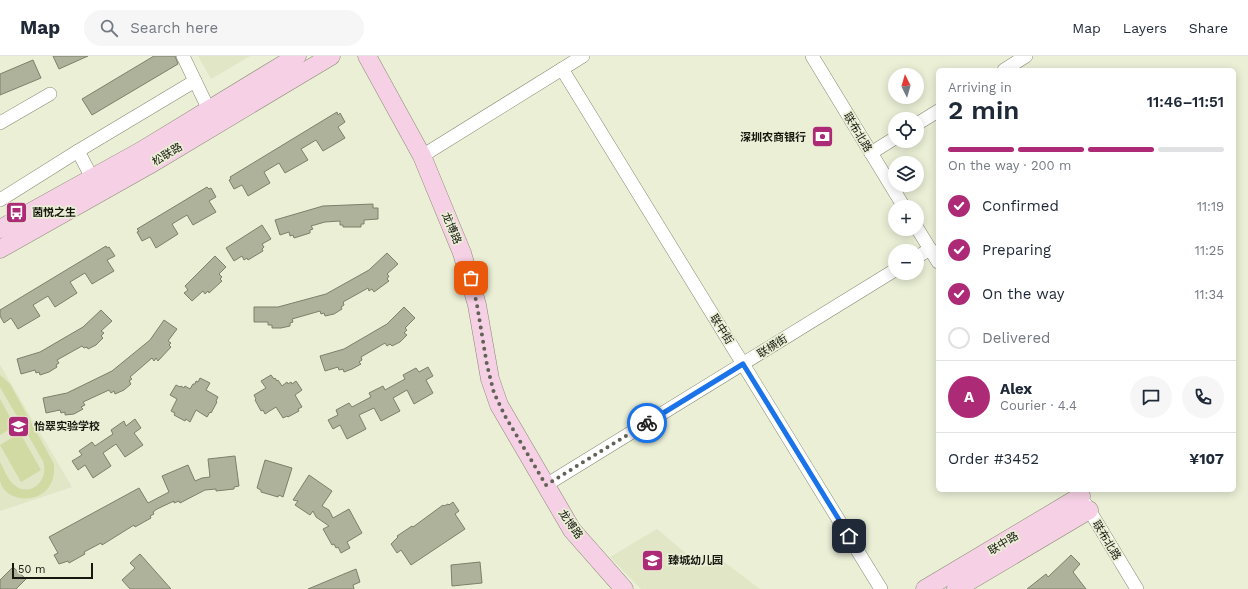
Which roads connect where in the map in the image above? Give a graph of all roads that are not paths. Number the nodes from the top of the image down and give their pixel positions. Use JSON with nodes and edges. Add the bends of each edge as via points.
{"nodes":[{"id":1,"x":183,"y":56,"type":"edge"},
{"id":2,"x":297,"y":56,"type":"edge"},
{"id":3,"x":331,"y":56,"type":"edge"},
{"id":4,"x":367,"y":56,"type":"edge"},
{"id":5,"x":583,"y":56,"type":"edge"},
{"id":6,"x":812,"y":56,"type":"edge"},
{"id":7,"x":1026,"y":56,"type":"edge"},
{"id":8,"x":1007,"y":68,"type":"edge"},
{"id":9,"x":562,"y":69,"type":"junction"},
{"id":10,"x":195,"y":81,"type":"junction"},
{"id":11,"x":50,"y":94,"type":"dead end"},
{"id":12,"x":209,"y":110,"type":"junction"},
{"id":13,"x":936,"y":112,"type":"edge"},
{"id":14,"x":924,"y":120,"type":"edge"},
{"id":15,"x":0,"y":123,"type":"edge"},
{"id":16,"x":888,"y":142,"type":"edge"},
{"id":17,"x":78,"y":151,"type":"junction"},
{"id":18,"x":871,"y":152,"type":"junction"},
{"id":19,"x":422,"y":156,"type":"junction"},
{"id":20,"x":92,"y":178,"type":"junction"},
{"id":21,"x":0,"y":200,"type":"edge"},
{"id":22,"x":900,"y":200,"type":"edge"},
{"id":23,"x":0,"y":229,"type":"edge"},
{"id":24,"x":922,"y":236,"type":"edge"},
{"id":25,"x":0,"y":249,"type":"edge"},
{"id":26,"x":930,"y":249,"type":"junction"},
{"id":27,"x":924,"y":253,"type":"edge"},
{"id":28,"x":936,"y":259,"type":"edge"},
{"id":29,"x":888,"y":274,"type":"edge"},
{"id":30,"x":743,"y":364,"type":"junction"},
{"id":31,"x":546,"y":485,"type":"junction"},
{"id":32,"x":1082,"y":499,"type":"edge"},
{"id":33,"x":624,"y":589,"type":"edge"},
{"id":34,"x":881,"y":589,"type":"edge"},
{"id":35,"x":925,"y":589,"type":"edge"},
{"id":36,"x":956,"y":589,"type":"edge"},
{"id":37,"x":1138,"y":589,"type":"edge"}],
"edges":[{"from":1,"to":10,"type":"street"},
{"from":2,"to":12,"type":"street","name":"松联路"},
{"from":3,"to":25,"type":"street","name":"松联路","via":[[149,165]]},
{"from":4,"to":19,"type":"street","name":"龙博路"},
{"from":5,"to":9,"type":"street"},
{"from":6,"to":18,"type":"street","name":"联布北路"},
{"from":7,"to":8,"type":"street"},
{"from":9,"to":19,"type":"street"},
{"from":9,"to":30,"type":"street","name":"联中街"},
{"from":10,"to":12,"type":"street"},
{"from":10,"to":17,"type":"street"},
{"from":11,"to":15,"type":"street"},
{"from":12,"to":20,"type":"street","name":"松联路"},
{"from":13,"to":14,"type":"street"},
{"from":16,"to":18,"type":"street"},
{"from":17,"to":20,"type":"street"},
{"from":17,"to":21,"type":"street"},
{"from":18,"to":22,"type":"street","name":"联布北路"},
{"from":19,"to":31,"type":"street","name":"龙博路","via":[[468,270],[494,393]]},
{"from":20,"to":23,"type":"street","name":"松联路"},
{"from":24,"to":26,"type":"street"},
{"from":26,"to":27,"type":"street"},
{"from":26,"to":28,"type":"street"},
{"from":29,"to":30,"type":"street","name":"联横街"},
{"from":30,"to":31,"type":"street","name":"联横街"},
{"from":30,"to":34,"type":"street","name":"联中街"},
{"from":31,"to":33,"type":"street","name":"龙博路","via":[[572,530]]},
{"from":32,"to":35,"type":"street","name":"联中路"},
{"from":32,"to":36,"type":"street","name":"联中路"},
{"from":32,"to":37,"type":"street","name":"联布北路"}]}
